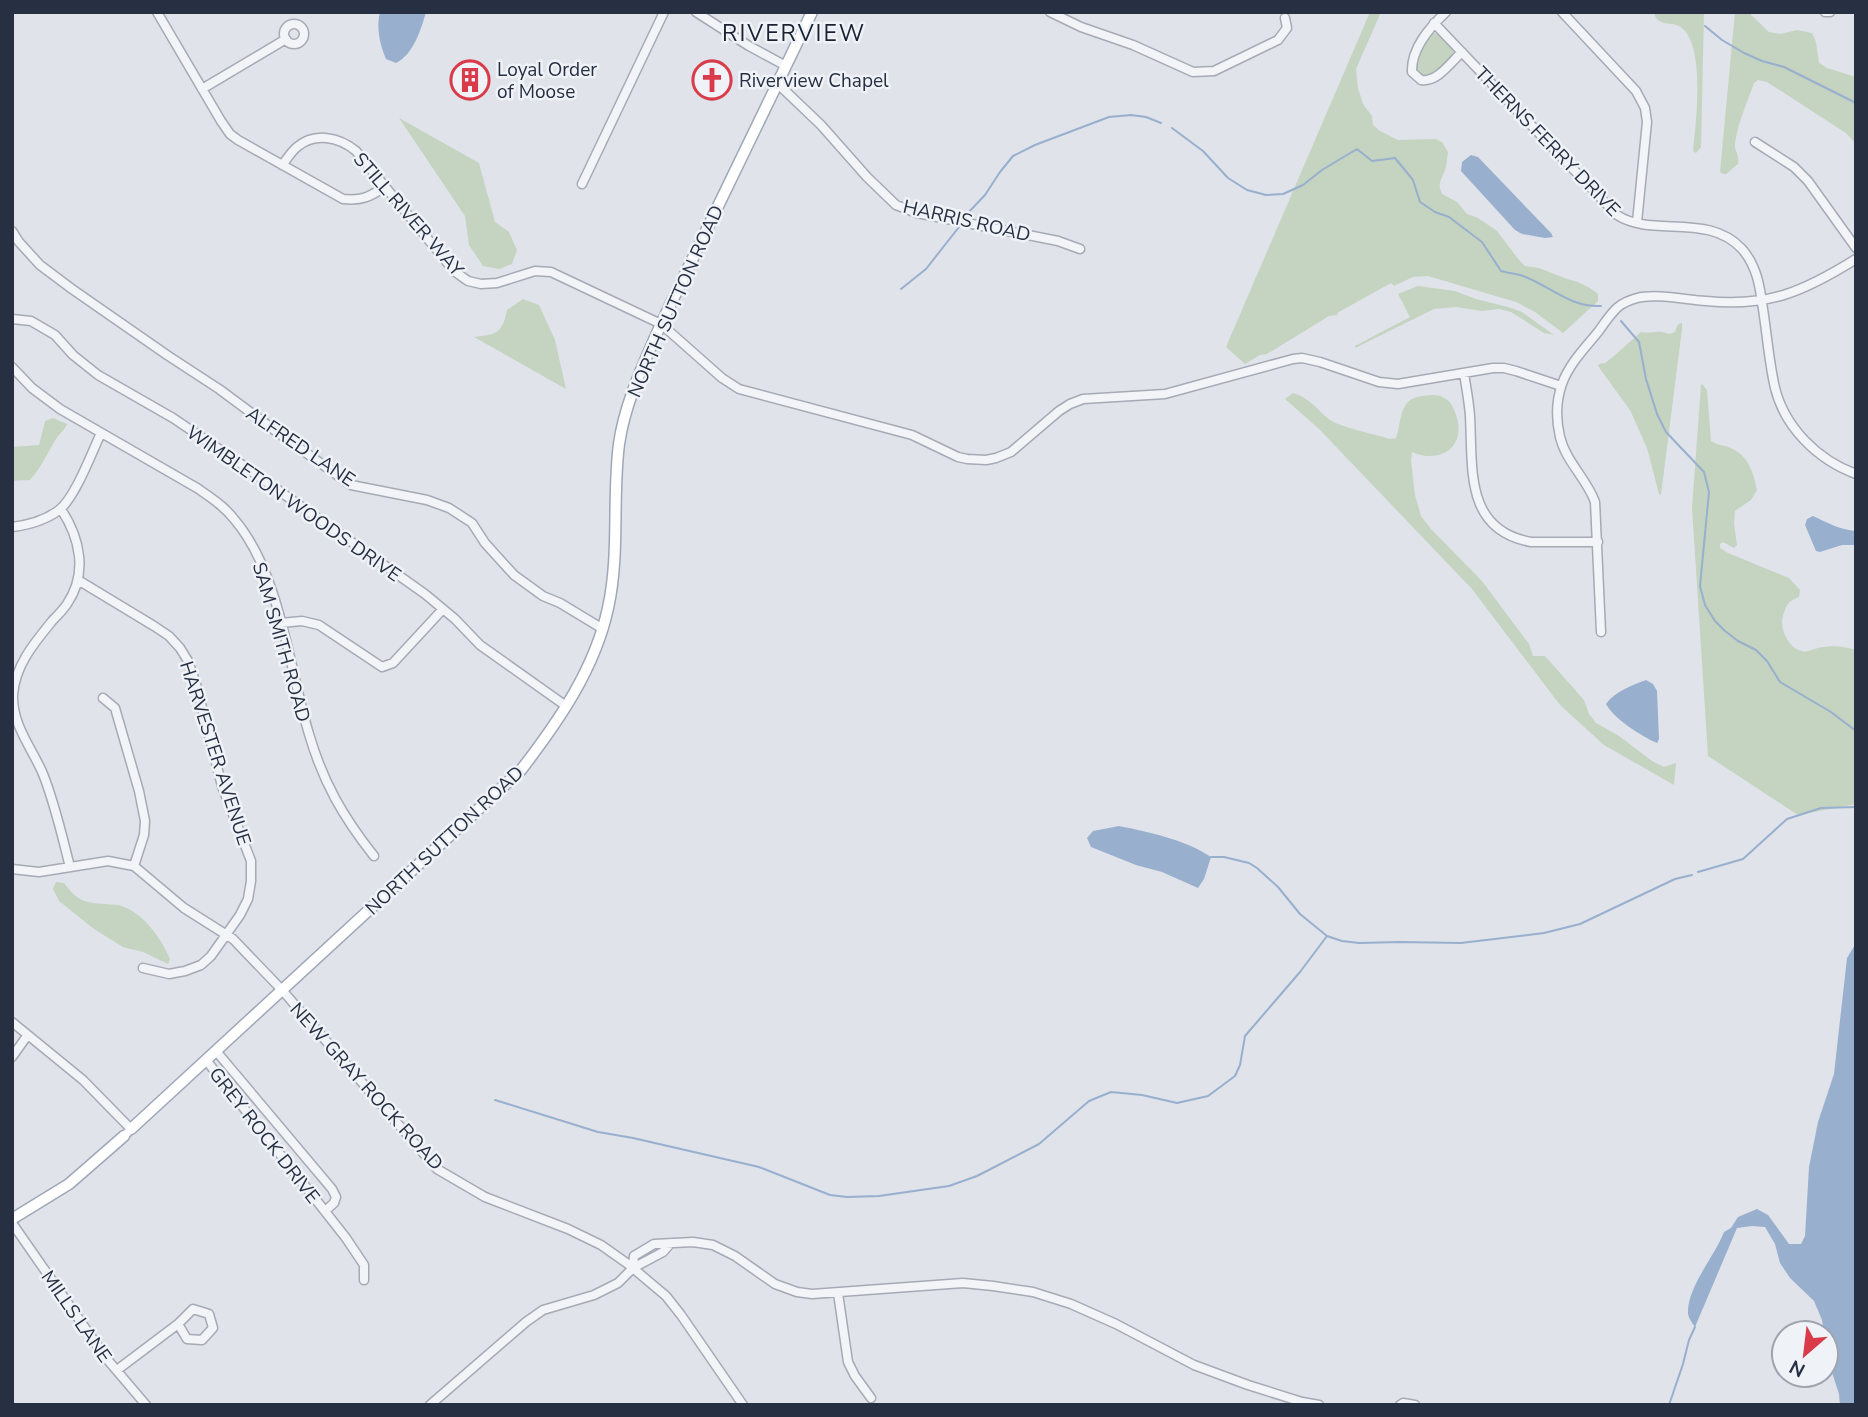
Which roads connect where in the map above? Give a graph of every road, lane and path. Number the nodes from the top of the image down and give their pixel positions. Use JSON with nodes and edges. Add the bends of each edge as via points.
{"nodes":[{"id":1,"x":157,"y":12,"type":"edge"},
{"id":2,"x":664,"y":12,"type":"edge"},
{"id":3,"x":696,"y":12,"type":"edge"},
{"id":4,"x":811,"y":12,"type":"edge"},
{"id":5,"x":1050,"y":12,"type":"edge"},
{"id":6,"x":1446,"y":12,"type":"edge"},
{"id":7,"x":1562,"y":12,"type":"edge"},
{"id":8,"x":1285,"y":18,"type":"dead end"},
{"id":9,"x":1434,"y":23,"type":"junction"},
{"id":10,"x":286,"y":39,"type":"dead end"},
{"id":11,"x":1462,"y":52,"type":"junction"},
{"id":12,"x":786,"y":66,"type":"junction"},
{"id":13,"x":778,"y":83,"type":"junction"},
{"id":14,"x":202,"y":89,"type":"junction"},
{"id":15,"x":1755,"y":142,"type":"dead end"},
{"id":16,"x":282,"y":165,"type":"junction"},
{"id":17,"x":582,"y":184,"type":"dead end"},
{"id":18,"x":385,"y":187,"type":"junction"},
{"id":19,"x":1637,"y":222,"type":"junction"},
{"id":20,"x":12,"y":231,"type":"edge"},
{"id":21,"x":1856,"y":247,"type":"edge"},
{"id":22,"x":1080,"y":249,"type":"dead end"},
{"id":23,"x":1856,"y":259,"type":"edge"},
{"id":24,"x":1762,"y":301,"type":"junction"},
{"id":25,"x":12,"y":318,"type":"edge"},
{"id":26,"x":661,"y":324,"type":"junction"},
{"id":27,"x":12,"y":368,"type":"edge"},
{"id":28,"x":1464,"y":373,"type":"junction"},
{"id":29,"x":1561,"y":386,"type":"junction"},
{"id":30,"x":101,"y":433,"type":"junction"},
{"id":31,"x":1856,"y":474,"type":"edge"},
{"id":32,"x":61,"y":509,"type":"junction"},
{"id":33,"x":12,"y":527,"type":"edge"},
{"id":34,"x":1598,"y":542,"type":"junction"},
{"id":35,"x":78,"y":580,"type":"junction"},
{"id":36,"x":443,"y":609,"type":"junction"},
{"id":37,"x":281,"y":623,"type":"junction"},
{"id":38,"x":603,"y":629,"type":"junction"},
{"id":39,"x":1601,"y":632,"type":"dead end"},
{"id":40,"x":13,"y":695,"type":"edge"},
{"id":41,"x":103,"y":698,"type":"dead end"},
{"id":42,"x":566,"y":706,"type":"junction"},
{"id":43,"x":374,"y":856,"type":"dead end"},
{"id":44,"x":134,"y":866,"type":"junction"},
{"id":45,"x":70,"y":867,"type":"junction"},
{"id":46,"x":12,"y":869,"type":"edge"},
{"id":47,"x":226,"y":934,"type":"junction"},
{"id":48,"x":144,"y":968,"type":"dead end"},
{"id":49,"x":282,"y":990,"type":"junction"},
{"id":50,"x":12,"y":1023,"type":"edge"},
{"id":51,"x":27,"y":1036,"type":"junction"},
{"id":52,"x":216,"y":1051,"type":"junction"},
{"id":53,"x":12,"y":1057,"type":"edge"},
{"id":54,"x":206,"y":1060,"type":"junction"},
{"id":55,"x":127,"y":1132,"type":"junction"},
{"id":56,"x":325,"y":1211,"type":"junction"},
{"id":57,"x":12,"y":1221,"type":"edge"},
{"id":58,"x":633,"y":1268,"type":"junction"},
{"id":59,"x":364,"y":1280,"type":"dead end"},
{"id":60,"x":838,"y":1293,"type":"junction"},
{"id":61,"x":178,"y":1324,"type":"junction"},
{"id":62,"x":117,"y":1370,"type":"junction"},
{"id":63,"x":871,"y":1398,"type":"dead end"},
{"id":64,"x":146,"y":1405,"type":"edge"},
{"id":65,"x":430,"y":1405,"type":"edge"},
{"id":66,"x":743,"y":1405,"type":"edge"},
{"id":67,"x":1319,"y":1405,"type":"edge"},
{"id":68,"x":1400,"y":1405,"type":"edge"},
{"id":69,"x":1415,"y":1405,"type":"edge"}],
"edges":[{"from":1,"to":14,"type":"street"},
{"from":2,"to":17,"type":"street"},
{"from":3,"to":12,"type":"street"},
{"from":4,"to":12,"type":"main road","name":"NORTH SUTTON ROAD"},
{"from":5,"to":8,"type":"street","via":[[1193,72],[1214,71],[1278,40],[1287,28]]},
{"from":6,"to":9,"type":"street"},
{"from":7,"to":19,"type":"street","via":[[1636,91],[1645,108]]},
{"from":9,"to":11,"type":"street","name":"THERNS FERRY DRIVE"},
{"from":9,"to":11,"type":"street","via":[[1412,62],[1414,75],[1425,81],[1434,79]]},
{"from":10,"to":14,"type":"street"},
{"from":11,"to":19,"type":"street","name":"THERNS FERRY DRIVE","via":[[1609,208]]},
{"from":12,"to":13,"type":"main road","name":"NORTH SUTTON ROAD"},
{"from":13,"to":22,"type":"street","name":"HARRIS ROAD","via":[[897,205]]},
{"from":13,"to":26,"type":"main road","name":"NORTH SUTTON ROAD"},
{"from":14,"to":16,"type":"street","via":[[230,134]]},
{"from":15,"to":21,"type":"street","via":[[1808,181]]},
{"from":16,"to":18,"type":"street","via":[[343,199],[369,197]]},
{"from":16,"to":18,"type":"street","name":"STILL RIVER WAY","via":[[304,142],[332,138],[356,151]]},
{"from":18,"to":26,"type":"street","name":"STILL RIVER WAY","via":[[454,271],[468,281],[497,283],[535,271],[551,272]]},
{"from":19,"to":24,"type":"street","name":"THERNS FERRY DRIVE","via":[[1709,230],[1733,241],[1753,266]]},
{"from":20,"to":38,"type":"street","name":"ALFRED LANE","via":[[40,265],[72,289],[351,485],[449,508],[472,523],[514,575]]},
{"from":23,"to":24,"type":"street","via":[[1801,290]]},
{"from":24,"to":29,"type":"street","via":[[1726,303],[1647,296],[1625,302],[1576,359]]},
{"from":24,"to":31,"type":"street","name":"THERNS FERRY DRIVE","via":[[1783,409],[1794,429],[1821,456]]},
{"from":25,"to":36,"type":"street","name":"WIMBLETON WOODS DRIVE","via":[[31,321],[55,335],[97,374],[244,466]]},
{"from":26,"to":28,"type":"street","via":[[739,389],[899,430],[958,457],[976,460],[1011,452],[1059,411],[1083,399],[1165,394],[1293,359],[1312,359],[1398,384]]},
{"from":26,"to":38,"type":"main road","name":"NORTH SUTTON ROAD","via":[[642,365],[619,444],[615,556]]},
{"from":27,"to":30,"type":"street","name":"SAM SMITH ROAD","via":[[60,409]]},
{"from":28,"to":29,"type":"street","via":[[1504,368]]},
{"from":28,"to":34,"type":"street","via":[[1472,470],[1478,502],[1488,519],[1502,532],[1523,541]]},
{"from":29,"to":34,"type":"street","via":[[1560,438],[1593,495]]},
{"from":30,"to":32,"type":"street"},
{"from":30,"to":37,"type":"street","name":"SAM SMITH ROAD","via":[[197,488],[233,517],[264,567]]},
{"from":32,"to":33,"type":"street"},
{"from":32,"to":35,"type":"street","via":[[78,545]]},
{"from":34,"to":39,"type":"street"},
{"from":35,"to":40,"type":"street","via":[[67,605],[32,646]]},
{"from":35,"to":47,"type":"street","name":"HARVESTER AVENUE","via":[[169,636],[188,661],[222,786],[251,861],[248,899]]},
{"from":36,"to":37,"type":"street","via":[[393,663],[382,667],[318,625]]},
{"from":36,"to":42,"type":"street","name":"WIMBLETON WOODS DRIVE","via":[[481,645]]},
{"from":37,"to":43,"type":"street","name":"SAM SMITH ROAD","via":[[309,735],[326,780],[339,808]]},
{"from":38,"to":42,"type":"main road","name":"NORTH SUTTON ROAD"},
{"from":40,"to":45,"type":"street","via":[[21,734],[43,774]]},
{"from":41,"to":44,"type":"street","via":[[115,708],[145,821]]},
{"from":42,"to":49,"type":"main road","name":"NORTH SUTTON ROAD","via":[[521,770]]},
{"from":44,"to":45,"type":"street","via":[[108,861]]},
{"from":44,"to":47,"type":"street","name":"NEW GRAY ROCK ROAD","via":[[184,908]]},
{"from":45,"to":46,"type":"street","via":[[39,872]]},
{"from":47,"to":48,"type":"street","name":"HARVESTER AVENUE","via":[[201,965],[169,974]]},
{"from":47,"to":49,"type":"street","name":"NEW GRAY ROCK ROAD"},
{"from":49,"to":52,"type":"main road","name":"NORTH SUTTON ROAD"},
{"from":49,"to":58,"type":"street","name":"NEW GRAY ROCK ROAD","via":[[437,1169],[485,1197],[601,1245]]},
{"from":50,"to":51,"type":"street"},
{"from":51,"to":53,"type":"street"},
{"from":51,"to":55,"type":"street","via":[[83,1080]]},
{"from":52,"to":54,"type":"main road","name":"NORTH SUTTON ROAD"},
{"from":52,"to":56,"type":"street","name":"GREY ROCK DRIVE","via":[[332,1189],[337,1198]]},
{"from":54,"to":55,"type":"main road","name":"NORTH SUTTON ROAD"},
{"from":54,"to":56,"type":"street","name":"GREY ROCK DRIVE"},
{"from":55,"to":57,"type":"main road","name":"NORTH SUTTON ROAD","via":[[69,1184]]},
{"from":56,"to":59,"type":"street","name":"GREY ROCK DRIVE","via":[[364,1265]]},
{"from":57,"to":62,"type":"street","name":"MILLS LANE"},
{"from":58,"to":60,"type":"street","via":[[670,1244],[693,1242],[713,1245],[775,1284],[797,1292]]},
{"from":58,"to":65,"type":"street","via":[[618,1283],[594,1295],[542,1310]]},
{"from":58,"to":66,"type":"street","name":"NEW GRAY ROCK ROAD","via":[[666,1296]]},
{"from":60,"to":63,"type":"street","via":[[848,1362]]},
{"from":60,"to":67,"type":"street","via":[[963,1283],[1033,1292],[1116,1324],[1194,1365]]},
{"from":61,"to":61,"type":"street","via":[[187,1339],[202,1340],[213,1328],[209,1314],[193,1308]]},
{"from":61,"to":62,"type":"street"},
{"from":62,"to":64,"type":"street","name":"MILLS LANE"},
{"from":68,"to":69,"type":"street"}]}
